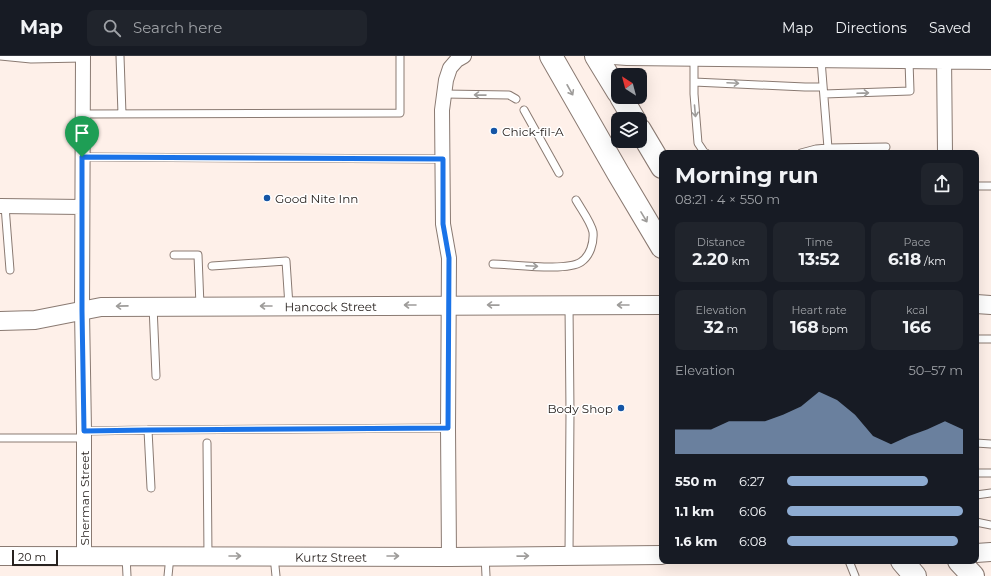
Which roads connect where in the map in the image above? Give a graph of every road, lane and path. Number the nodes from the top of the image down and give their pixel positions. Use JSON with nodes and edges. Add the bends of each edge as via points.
{"nodes":[{"id":1,"x":0,"y":56,"type":"edge"},
{"id":2,"x":120,"y":56,"type":"edge"},
{"id":3,"x":400,"y":56,"type":"edge"},
{"id":4,"x":551,"y":56,"type":"edge"},
{"id":5,"x":596,"y":56,"type":"edge"},
{"id":6,"x":600,"y":56,"type":"edge"},
{"id":7,"x":31,"y":57,"type":"edge"},
{"id":8,"x":83,"y":57,"type":"edge"},
{"id":9,"x":459,"y":57,"type":"edge"},
{"id":10,"x":652,"y":57,"type":"edge"},
{"id":11,"x":698,"y":58,"type":"edge"},
{"id":12,"x":825,"y":59,"type":"edge"},
{"id":13,"x":944,"y":59,"type":"edge"},
{"id":14,"x":909,"y":61,"type":"junction"},
{"id":15,"x":991,"y":62,"type":"edge"},
{"id":16,"x":611,"y":81,"type":"edge"},
{"id":17,"x":694,"y":82,"type":"junction"},
{"id":18,"x":824,"y":90,"type":"junction"},
{"id":19,"x":444,"y":94,"type":"junction"},
{"id":20,"x":516,"y":99,"type":"dead end"},
{"id":21,"x":524,"y":110,"type":"dead end"},
{"id":22,"x":83,"y":114,"type":"junction"},
{"id":23,"x":122,"y":114,"type":"junction"},
{"id":24,"x":647,"y":142,"type":"edge"},
{"id":25,"x":886,"y":147,"type":"dead end"},
{"id":26,"x":828,"y":148,"type":"junction"},
{"id":27,"x":703,"y":150,"type":"edge"},
{"id":28,"x":812,"y":150,"type":"edge"},
{"id":29,"x":945,"y":150,"type":"edge"},
{"id":30,"x":82,"y":157,"type":"junction"},
{"id":31,"x":443,"y":159,"type":"junction"},
{"id":32,"x":659,"y":162,"type":"edge"},
{"id":33,"x":559,"y":173,"type":"dead end"},
{"id":34,"x":979,"y":186,"type":"edge"},
{"id":35,"x":991,"y":186,"type":"edge"},
{"id":36,"x":576,"y":200,"type":"dead end"},
{"id":37,"x":3,"y":206,"type":"edge"},
{"id":38,"x":82,"y":207,"type":"junction"},
{"id":39,"x":659,"y":242,"type":"edge"},
{"id":40,"x":174,"y":255,"type":"dead end"},
{"id":41,"x":493,"y":264,"type":"dead end"},
{"id":42,"x":212,"y":266,"type":"dead end"},
{"id":43,"x":10,"y":270,"type":"dead end"},
{"id":44,"x":659,"y":304,"type":"edge"},
{"id":45,"x":979,"y":304,"type":"edge"},
{"id":46,"x":991,"y":304,"type":"edge"},
{"id":47,"x":449,"y":305,"type":"junction"},
{"id":48,"x":569,"y":305,"type":"junction"},
{"id":49,"x":153,"y":306,"type":"junction"},
{"id":50,"x":200,"y":306,"type":"junction"},
{"id":51,"x":289,"y":306,"type":"junction"},
{"id":52,"x":82,"y":311,"type":"junction"},
{"id":53,"x":0,"y":320,"type":"edge"},
{"id":54,"x":979,"y":339,"type":"edge"},
{"id":55,"x":991,"y":340,"type":"edge"},
{"id":56,"x":156,"y":376,"type":"dead end"},
{"id":57,"x":448,"y":428,"type":"junction"},
{"id":58,"x":148,"y":430,"type":"junction"},
{"id":59,"x":84,"y":434,"type":"junction"},
{"id":60,"x":0,"y":438,"type":"edge"},
{"id":61,"x":207,"y":443,"type":"dead end"},
{"id":62,"x":979,"y":444,"type":"edge"},
{"id":63,"x":991,"y":444,"type":"edge"},
{"id":64,"x":979,"y":473,"type":"edge"},
{"id":65,"x":991,"y":473,"type":"edge"},
{"id":66,"x":151,"y":488,"type":"dead end"},
{"id":67,"x":991,"y":493,"type":"edge"},
{"id":68,"x":979,"y":495,"type":"edge"},
{"id":69,"x":979,"y":523,"type":"edge"},
{"id":70,"x":991,"y":525,"type":"edge"},
{"id":71,"x":991,"y":552,"type":"edge"},
{"id":72,"x":979,"y":553,"type":"edge"},
{"id":73,"x":569,"y":555,"type":"junction"},
{"id":74,"x":659,"y":555,"type":"edge"},
{"id":75,"x":0,"y":556,"type":"edge"},
{"id":76,"x":84,"y":556,"type":"junction"},
{"id":77,"x":126,"y":556,"type":"junction"},
{"id":78,"x":170,"y":556,"type":"junction"},
{"id":79,"x":208,"y":556,"type":"junction"},
{"id":80,"x":274,"y":556,"type":"junction"},
{"id":81,"x":449,"y":556,"type":"junction"},
{"id":82,"x":485,"y":556,"type":"junction"},
{"id":83,"x":850,"y":564,"type":"edge"},
{"id":84,"x":905,"y":564,"type":"edge"},
{"id":85,"x":962,"y":564,"type":"edge"},
{"id":86,"x":127,"y":576,"type":"edge"},
{"id":87,"x":168,"y":576,"type":"edge"},
{"id":88,"x":276,"y":576,"type":"edge"},
{"id":89,"x":486,"y":576,"type":"edge"},
{"id":90,"x":855,"y":576,"type":"edge"},
{"id":91,"x":915,"y":576,"type":"edge"},
{"id":92,"x":973,"y":576,"type":"edge"}],
"edges":[{"from":1,"to":7,"type":"lane"},
{"from":2,"to":23,"type":"lane"},
{"from":3,"to":23,"type":"lane","via":[[400,113]]},
{"from":4,"to":39,"type":"main road","one_way":true},
{"from":5,"to":16,"type":"main road"},
{"from":6,"to":10,"type":"street"},
{"from":7,"to":8,"type":"lane"},
{"from":8,"to":22,"type":"street","name":"Sherman Street"},
{"from":9,"to":19,"type":"street","via":[[447,74]]},
{"from":10,"to":11,"type":"street"},
{"from":11,"to":12,"type":"street"},
{"from":11,"to":17,"type":"lane"},
{"from":12,"to":14,"type":"street"},
{"from":12,"to":18,"type":"lane"},
{"from":13,"to":14,"type":"street"},
{"from":13,"to":15,"type":"street"},
{"from":13,"to":29,"type":"street"},
{"from":18,"to":14,"type":"lane","one_way":true,"via":[[910,91]]},
{"from":17,"to":18,"type":"lane","one_way":true,"via":[[797,86]]},
{"from":17,"to":27,"type":"lane","one_way":true,"via":[[698,143]]},
{"from":18,"to":26,"type":"lane"},
{"from":20,"to":19,"type":"lane","one_way":true,"via":[[509,95]]},
{"from":19,"to":31,"type":"street"},
{"from":21,"to":33,"type":"lane"},
{"from":22,"to":23,"type":"lane"},
{"from":22,"to":30,"type":"street","name":"Sherman Street"},
{"from":24,"to":32,"type":"main road"},
{"from":25,"to":26,"type":"lane"},
{"from":26,"to":28,"type":"lane"},
{"from":30,"to":31,"type":"lane"},
{"from":30,"to":38,"type":"street","name":"Sherman Street"},
{"from":31,"to":47,"type":"street","via":[[443,224],[449,258]]},
{"from":34,"to":35,"type":"lane"},
{"from":41,"to":36,"type":"lane","one_way":true,"via":[[539,267],[568,266],[581,262],[593,243],[593,231]]},
{"from":37,"to":38,"type":"street"},
{"from":37,"to":43,"type":"lane"},
{"from":38,"to":52,"type":"street","name":"Sherman Street"},
{"from":40,"to":50,"type":"lane","via":[[198,255]]},
{"from":42,"to":51,"type":"lane","via":[[286,261]]},
{"from":44,"to":48,"type":"street","name":"Hancock Street","one_way":true},
{"from":45,"to":46,"type":"street"},
{"from":48,"to":47,"type":"street","name":"Hancock Street","one_way":true},
{"from":47,"to":51,"type":"street","name":"Hancock Street","one_way":true},
{"from":47,"to":57,"type":"street"},
{"from":48,"to":73,"type":"lane"},
{"from":49,"to":50,"type":"street","name":"Hancock Street"},
{"from":49,"to":52,"type":"street","name":"Hancock Street","one_way":true,"via":[[101,307]]},
{"from":49,"to":56,"type":"lane"},
{"from":51,"to":50,"type":"street","name":"Hancock Street","one_way":true},
{"from":52,"to":53,"type":"street","name":"Hancock Street","via":[[35,320]]},
{"from":52,"to":59,"type":"street","name":"Sherman Street"},
{"from":54,"to":55,"type":"lane"},
{"from":57,"to":58,"type":"lane"},
{"from":57,"to":81,"type":"street"},
{"from":58,"to":59,"type":"lane"},
{"from":58,"to":66,"type":"lane"},
{"from":59,"to":60,"type":"lane"},
{"from":59,"to":76,"type":"street","name":"Sherman Street"},
{"from":61,"to":79,"type":"lane"},
{"from":62,"to":63,"type":"lane"},
{"from":64,"to":65,"type":"lane"},
{"from":67,"to":68,"type":"lane"},
{"from":69,"to":70,"type":"lane"},
{"from":71,"to":72,"type":"street"},
{"from":73,"to":74,"type":"street","name":"Kurtz Street"},
{"from":82,"to":73,"type":"street","name":"Kurtz Street","one_way":true},
{"from":75,"to":76,"type":"street","name":"Kurtz Street"},
{"from":76,"to":77,"type":"street","name":"Kurtz Street"},
{"from":77,"to":78,"type":"street","name":"Kurtz Street"},
{"from":77,"to":86,"type":"lane"},
{"from":78,"to":79,"type":"street","name":"Kurtz Street"},
{"from":78,"to":87,"type":"lane"},
{"from":79,"to":80,"type":"street","name":"Kurtz Street","one_way":true},
{"from":80,"to":81,"type":"street","name":"Kurtz Street","one_way":true},
{"from":80,"to":88,"type":"lane"},
{"from":81,"to":82,"type":"street","name":"Kurtz Street"},
{"from":82,"to":89,"type":"lane"},
{"from":83,"to":90,"type":"lane"},
{"from":84,"to":91,"type":"main road"},
{"from":85,"to":92,"type":"main road"}]}
